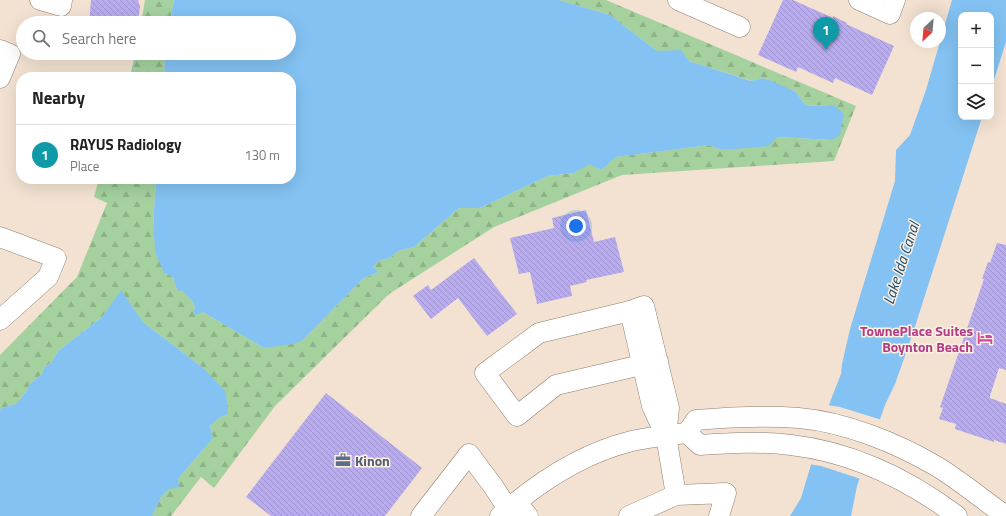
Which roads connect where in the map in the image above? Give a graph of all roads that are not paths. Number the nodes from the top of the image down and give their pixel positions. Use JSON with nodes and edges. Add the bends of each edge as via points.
{"nodes":[{"id":1,"x":40,"y":0,"type":"edge"},
{"id":2,"x":62,"y":0,"type":"edge"},
{"id":3,"x":678,"y":0,"type":"edge"},
{"id":4,"x":860,"y":0,"type":"edge"},
{"id":5,"x":895,"y":0,"type":"edge"},
{"id":6,"x":740,"y":27,"type":"dead end"},
{"id":7,"x":0,"y":50,"type":"edge"},
{"id":8,"x":0,"y":78,"type":"edge"},
{"id":9,"x":0,"y":237,"type":"edge"},
{"id":10,"x":0,"y":320,"type":"edge"},
{"id":11,"x":650,"y":363,"type":"junction"},
{"id":12,"x":687,"y":433,"type":"junction"},
{"id":13,"x":666,"y":436,"type":"junction"},
{"id":14,"x":676,"y":495,"type":"junction"},
{"id":15,"x":513,"y":511,"type":"edge"},
{"id":16,"x":633,"y":515,"type":"edge"},
{"id":17,"x":421,"y":516,"type":"edge"},
{"id":18,"x":720,"y":516,"type":"edge"},
{"id":19,"x":957,"y":516,"type":"edge"},
{"id":20,"x":1006,"y":516,"type":"edge"}],
"edges":[{"from":1,"to":2,"type":"street","via":[[61,6]]},
{"from":3,"to":6,"type":"street"},
{"from":4,"to":5,"type":"street","via":[[890,14]]},
{"from":7,"to":8,"type":"street","via":[[10,54]]},
{"from":9,"to":10,"type":"street","via":[[56,258],[48,277]]},
{"from":11,"to":11,"type":"street","via":[[637,309],[538,333],[485,373],[517,416],[556,385]]},
{"from":11,"to":13,"type":"street","via":[[668,408]]},
{"from":12,"to":13,"type":"street"},
{"from":12,"to":19,"type":"street","via":[[700,445],[736,442],[792,445],[853,459],[886,472],[940,503]]},
{"from":12,"to":20,"type":"street","via":[[696,420],[735,416],[800,418],[862,432],[895,445],[937,467]]},
{"from":13,"to":14,"type":"street"},
{"from":13,"to":15,"type":"street","via":[[633,441],[604,450],[554,475]]},
{"from":14,"to":16,"type":"street"},
{"from":14,"to":18,"type":"street","via":[[726,493]]},
{"from":15,"to":17,"type":"street","via":[[469,454]]}]}
